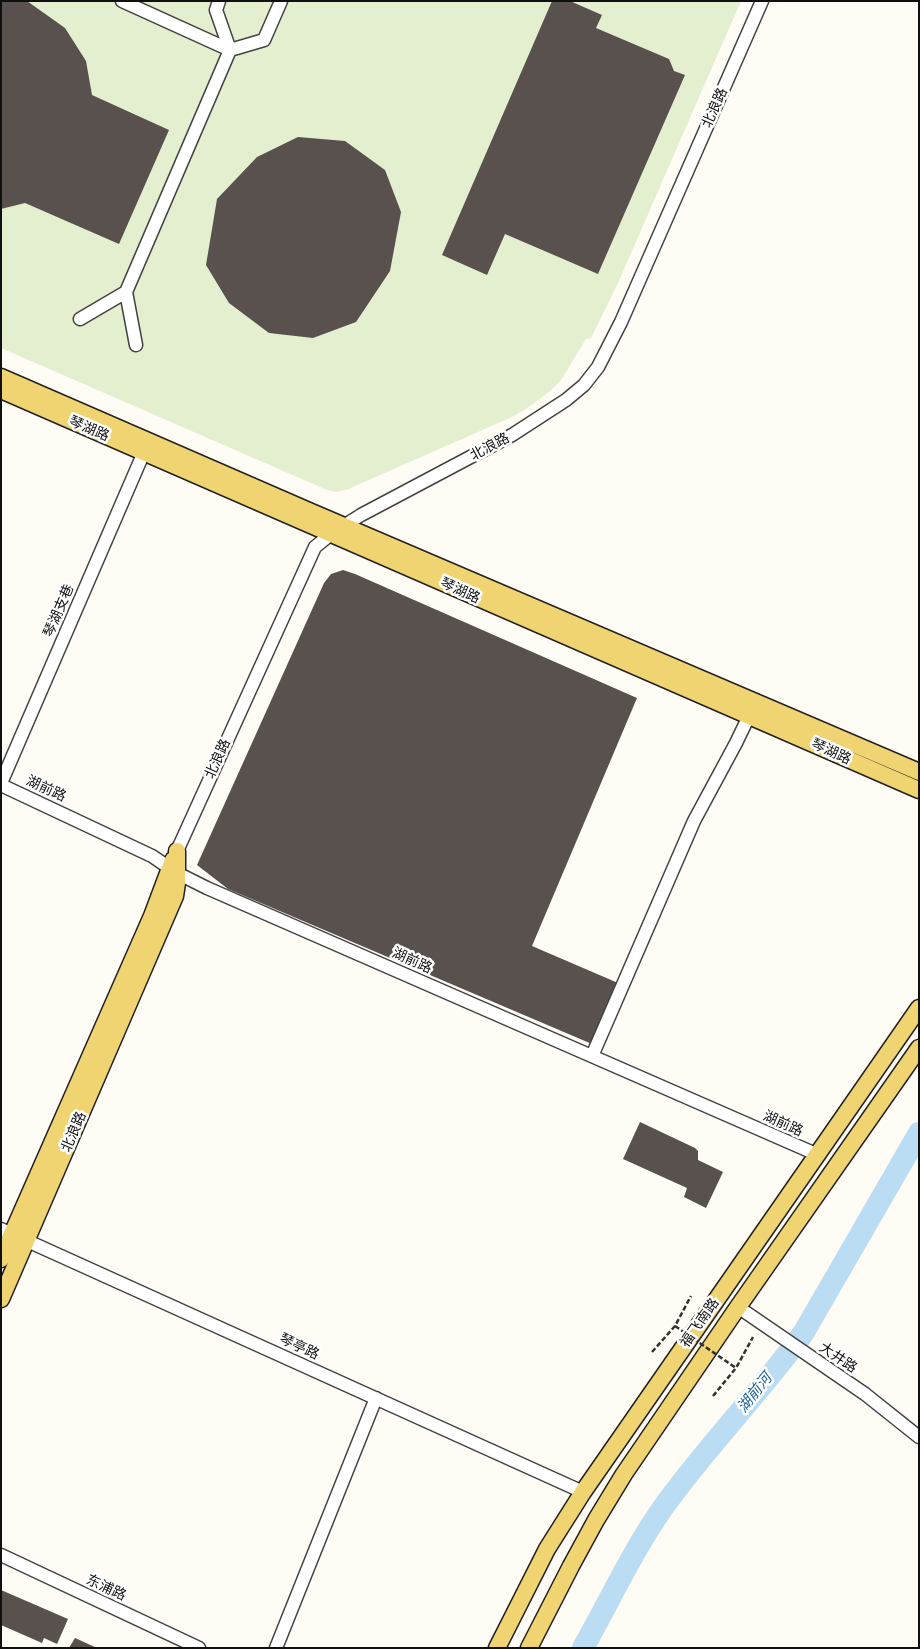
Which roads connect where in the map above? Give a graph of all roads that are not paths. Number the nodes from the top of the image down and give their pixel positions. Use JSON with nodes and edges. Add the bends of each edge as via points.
{"nodes":[{"id":1,"x":122,"y":1,"type":"edge"},
{"id":2,"x":219,"y":1,"type":"edge"},
{"id":3,"x":281,"y":1,"type":"edge"},
{"id":4,"x":762,"y":1,"type":"edge"},
{"id":5,"x":230,"y":50,"type":"junction"},
{"id":6,"x":126,"y":292,"type":"junction"},
{"id":7,"x":80,"y":319,"type":"dead end"},
{"id":8,"x":136,"y":345,"type":"dead end"},
{"id":9,"x":1,"y":377,"type":"edge"},
{"id":10,"x":1,"y":390,"type":"edge"},
{"id":11,"x":144,"y":452,"type":"junction"},
{"id":12,"x":337,"y":530,"type":"junction"},
{"id":13,"x":749,"y":716,"type":"junction"},
{"id":14,"x":919,"y":772,"type":"edge"},
{"id":15,"x":1,"y":784,"type":"edge"},
{"id":16,"x":919,"y":790,"type":"edge"},
{"id":17,"x":176,"y":851,"type":"joint"},
{"id":18,"x":174,"y":870,"type":"junction"},
{"id":19,"x":919,"y":1008,"type":"edge"},
{"id":20,"x":919,"y":1048,"type":"edge"},
{"id":21,"x":592,"y":1056,"type":"junction"},
{"id":22,"x":816,"y":1154,"type":"junction"},
{"id":23,"x":14,"y":1235,"type":"edge"},
{"id":24,"x":1,"y":1259,"type":"edge"},
{"id":25,"x":1,"y":1299,"type":"edge"},
{"id":26,"x":738,"y":1307,"type":"junction"},
{"id":27,"x":376,"y":1398,"type":"junction"},
{"id":28,"x":919,"y":1437,"type":"edge"},
{"id":29,"x":584,"y":1492,"type":"junction"},
{"id":30,"x":1,"y":1555,"type":"edge"},
{"id":31,"x":199,"y":1648,"type":"edge"},
{"id":32,"x":276,"y":1648,"type":"edge"},
{"id":33,"x":496,"y":1648,"type":"edge"},
{"id":34,"x":529,"y":1648,"type":"edge"}],
"edges":[{"from":1,"to":5,"type":"street"},
{"from":2,"to":5,"type":"street","via":[[216,10]]},
{"from":3,"to":5,"type":"street","via":[[264,40]]},
{"from":4,"to":12,"type":"street","name":"北浪路","via":[[621,322],[590,377],[566,400],[525,427]]},
{"from":5,"to":6,"type":"street"},
{"from":6,"to":7,"type":"street"},
{"from":6,"to":8,"type":"street"},
{"from":9,"to":12,"type":"main road"},
{"from":10,"to":11,"type":"main road","name":"琴湖路"},
{"from":11,"to":12,"type":"main road","name":"琴湖路"},
{"from":11,"to":15,"type":"street","name":"琴湖支巷"},
{"from":12,"to":13,"type":"main road","name":"琴湖路"},
{"from":12,"to":14,"type":"main road"},
{"from":12,"to":17,"type":"street","name":"北浪路","via":[[315,547]]},
{"from":13,"to":16,"type":"main road","name":"琴湖路"},
{"from":13,"to":21,"type":"street","via":[[694,821]]},
{"from":15,"to":18,"type":"street","name":"湖前路","via":[[152,856]]},
{"from":17,"to":18,"type":"main road","name":"北浪路"},
{"from":18,"to":21,"type":"street","name":"湖前路","via":[[207,888]]},
{"from":18,"to":23,"type":"main road","name":"北浪路"},
{"from":19,"to":22,"type":"main road","name":"福飞南路"},
{"from":20,"to":26,"type":"main road","name":"福飞南路"},
{"from":21,"to":22,"type":"street","name":"湖前路"},
{"from":22,"to":29,"type":"main road","name":"福飞南路"},
{"from":23,"to":24,"type":"main road","name":"北浪路"},
{"from":23,"to":25,"type":"main road","name":"北浪路"},
{"from":23,"to":27,"type":"street","name":"琴亭路"},
{"from":26,"to":28,"type":"street","name":"大井路","via":[[865,1394]]},
{"from":26,"to":34,"type":"main road","name":"福飞南路","via":[[610,1496]]},
{"from":27,"to":29,"type":"street","name":"琴亭路"},
{"from":27,"to":32,"type":"street"},
{"from":29,"to":33,"type":"main road","name":"福飞南路","via":[[547,1549]]},
{"from":30,"to":31,"type":"street","name":"东浦路"}]}
